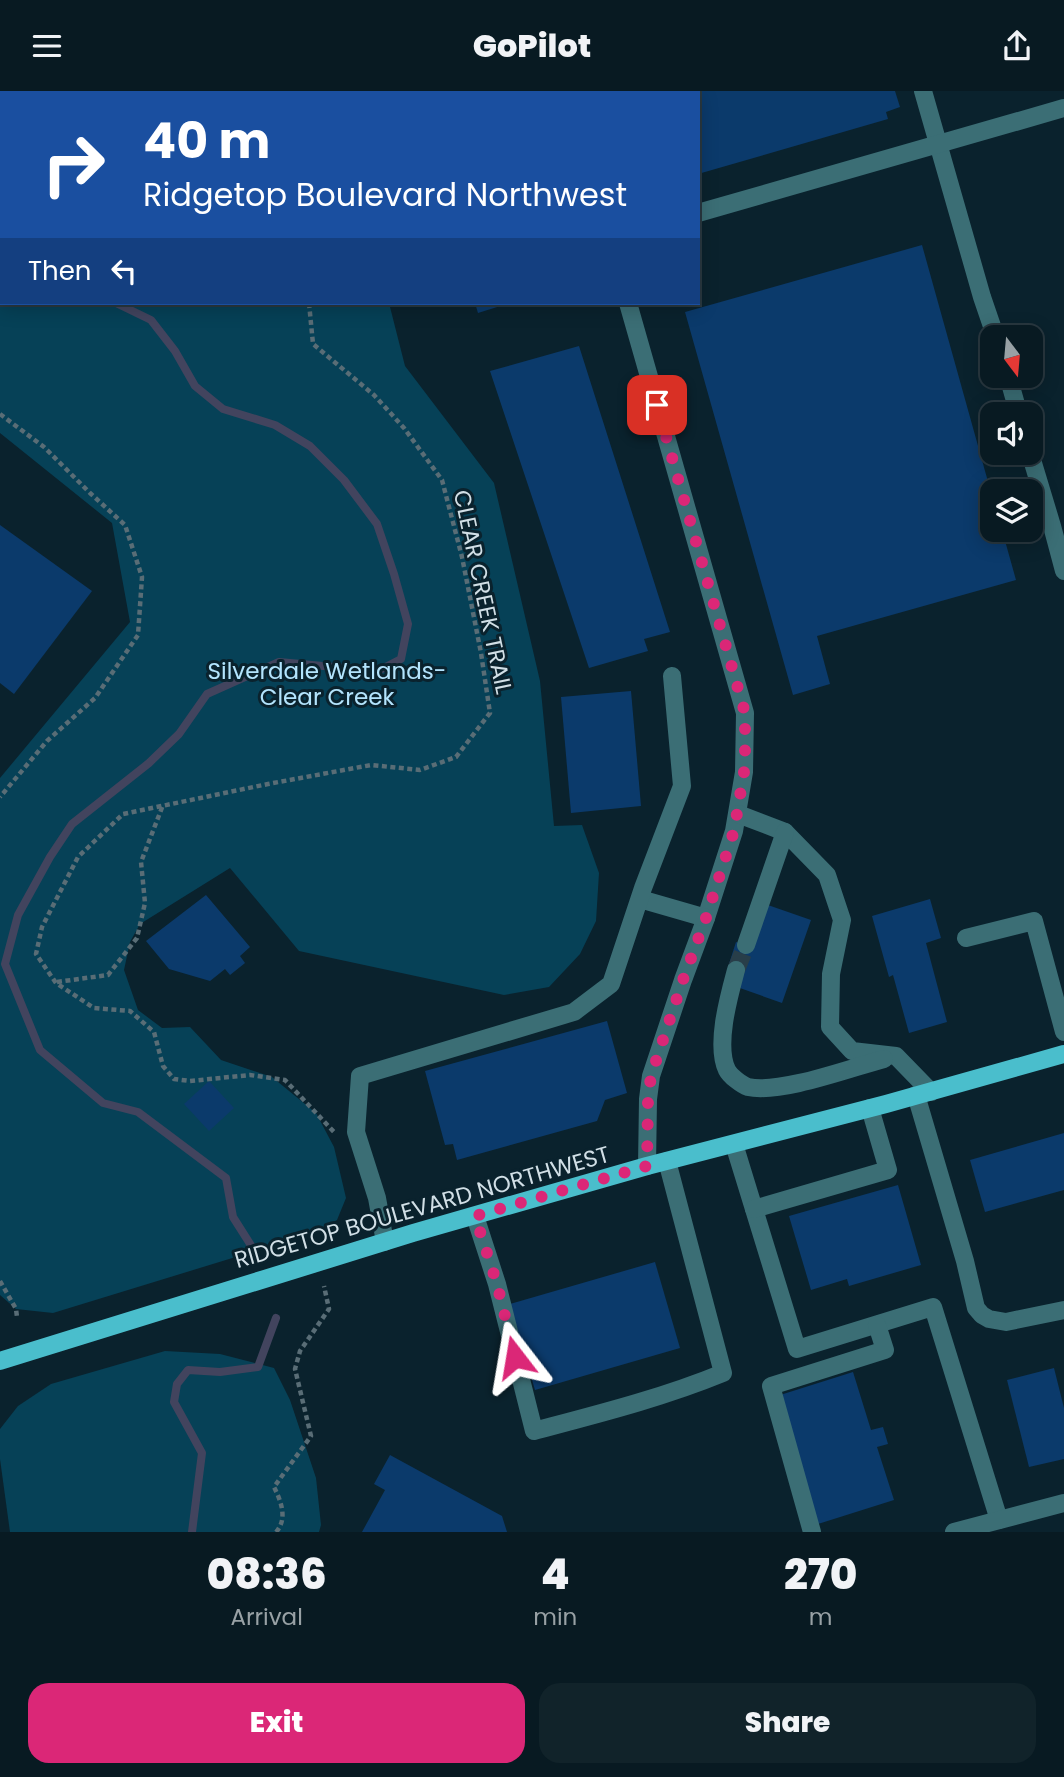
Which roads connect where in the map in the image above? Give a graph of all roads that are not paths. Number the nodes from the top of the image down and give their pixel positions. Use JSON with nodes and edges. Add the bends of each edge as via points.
{"nodes":[{"id":1,"x":923,"y":91,"type":"edge"},
{"id":2,"x":1064,"y":108,"type":"edge"},
{"id":3,"x":938,"y":144,"type":"junction"},
{"id":4,"x":700,"y":212,"type":"edge"},
{"id":5,"x":629,"y":305,"type":"edge"},
{"id":6,"x":992,"y":325,"type":"edge"},
{"id":7,"x":1034,"y":465,"type":"edge"},
{"id":8,"x":1064,"y":571,"type":"edge"},
{"id":9,"x":672,"y":676,"type":"dead end"},
{"id":10,"x":738,"y":814,"type":"junction"},
{"id":11,"x":785,"y":832,"type":"junction"},
{"id":12,"x":640,"y":899,"type":"junction"},
{"id":13,"x":706,"y":918,"type":"junction"},
{"id":14,"x":967,"y":938,"type":"dead end"},
{"id":15,"x":746,"y":946,"type":"tunnel mouth"},
{"id":16,"x":736,"y":970,"type":"tunnel mouth"},
{"id":17,"x":1064,"y":1032,"type":"edge"},
{"id":18,"x":1064,"y":1054,"type":"edge"},
{"id":19,"x":896,"y":1056,"type":"junction"},
{"id":20,"x":923,"y":1093,"type":"junction"},
{"id":21,"x":870,"y":1108,"type":"junction"},
{"id":22,"x":734,"y":1144,"type":"junction"},
{"id":23,"x":667,"y":1161,"type":"junction"},
{"id":24,"x":647,"y":1166,"type":"junction"},
{"id":25,"x":754,"y":1209,"type":"junction"},
{"id":26,"x":475,"y":1216,"type":"junction"},
{"id":27,"x":385,"y":1241,"type":"junction"},
{"id":28,"x":1064,"y":1310,"type":"edge"},
{"id":29,"x":877,"y":1325,"type":"junction"},
{"id":30,"x":0,"y":1361,"type":"edge"},
{"id":31,"x":1064,"y":1503,"type":"edge"},
{"id":32,"x":999,"y":1520,"type":"junction"},
{"id":33,"x":812,"y":1532,"type":"edge"},
{"id":34,"x":954,"y":1532,"type":"edge"}],
"edges":[{"from":1,"to":3,"type":"street"},
{"from":2,"to":3,"type":"street"},
{"from":3,"to":4,"type":"street"},
{"from":3,"to":6,"type":"street"},
{"from":5,"to":10,"type":"street","via":[[745,713]]},
{"from":7,"to":8,"type":"street"},
{"from":9,"to":12,"type":"street","via":[[682,786]]},
{"from":10,"to":11,"type":"street"},
{"from":10,"to":13,"type":"street"},
{"from":11,"to":15,"type":"street"},
{"from":11,"to":19,"type":"street","via":[[827,875],[842,920],[831,974],[830,1027],[852,1051]]},
{"from":12,"to":13,"type":"street"},
{"from":12,"to":27,"type":"street","via":[[611,984],[574,1012],[360,1076],[356,1132]]},
{"from":13,"to":24,"type":"street","via":[[651,1076]]},
{"from":14,"to":17,"type":"street","via":[[1034,921]]},
{"from":16,"to":19,"type":"street","via":[[725,1008],[723,1048],[728,1072],[745,1086],[796,1083]]},
{"from":18,"to":20,"type":"main road","name":"RIDGETOP BOULEVARD NORTHWEST"},
{"from":19,"to":20,"type":"street"},
{"from":20,"to":21,"type":"main road","name":"RIDGETOP BOULEVARD NORTHWEST"},
{"from":20,"to":28,"type":"street","via":[[976,1308],[989,1319],[1006,1322]]},
{"from":21,"to":22,"type":"main road","name":"RIDGETOP BOULEVARD NORTHWEST"},
{"from":21,"to":25,"type":"street","via":[[888,1170]]},
{"from":22,"to":23,"type":"main road","name":"RIDGETOP BOULEVARD NORTHWEST"},
{"from":22,"to":25,"type":"street"},
{"from":23,"to":24,"type":"main road","name":"RIDGETOP BOULEVARD NORTHWEST"},
{"from":23,"to":26,"type":"street","via":[[723,1373],[622,1408],[534,1431]]},
{"from":24,"to":26,"type":"main road","name":"RIDGETOP BOULEVARD NORTHWEST"},
{"from":25,"to":29,"type":"street","via":[[797,1349]]},
{"from":26,"to":27,"type":"main road","name":"RIDGETOP BOULEVARD NORTHWEST"},
{"from":27,"to":30,"type":"main road","name":"RIDGETOP BOULEVARD NORTHWEST"},
{"from":29,"to":32,"type":"street","via":[[933,1307]]},
{"from":29,"to":33,"type":"street","via":[[885,1350],[771,1386]]},
{"from":31,"to":32,"type":"street"},
{"from":32,"to":34,"type":"street"}]}
